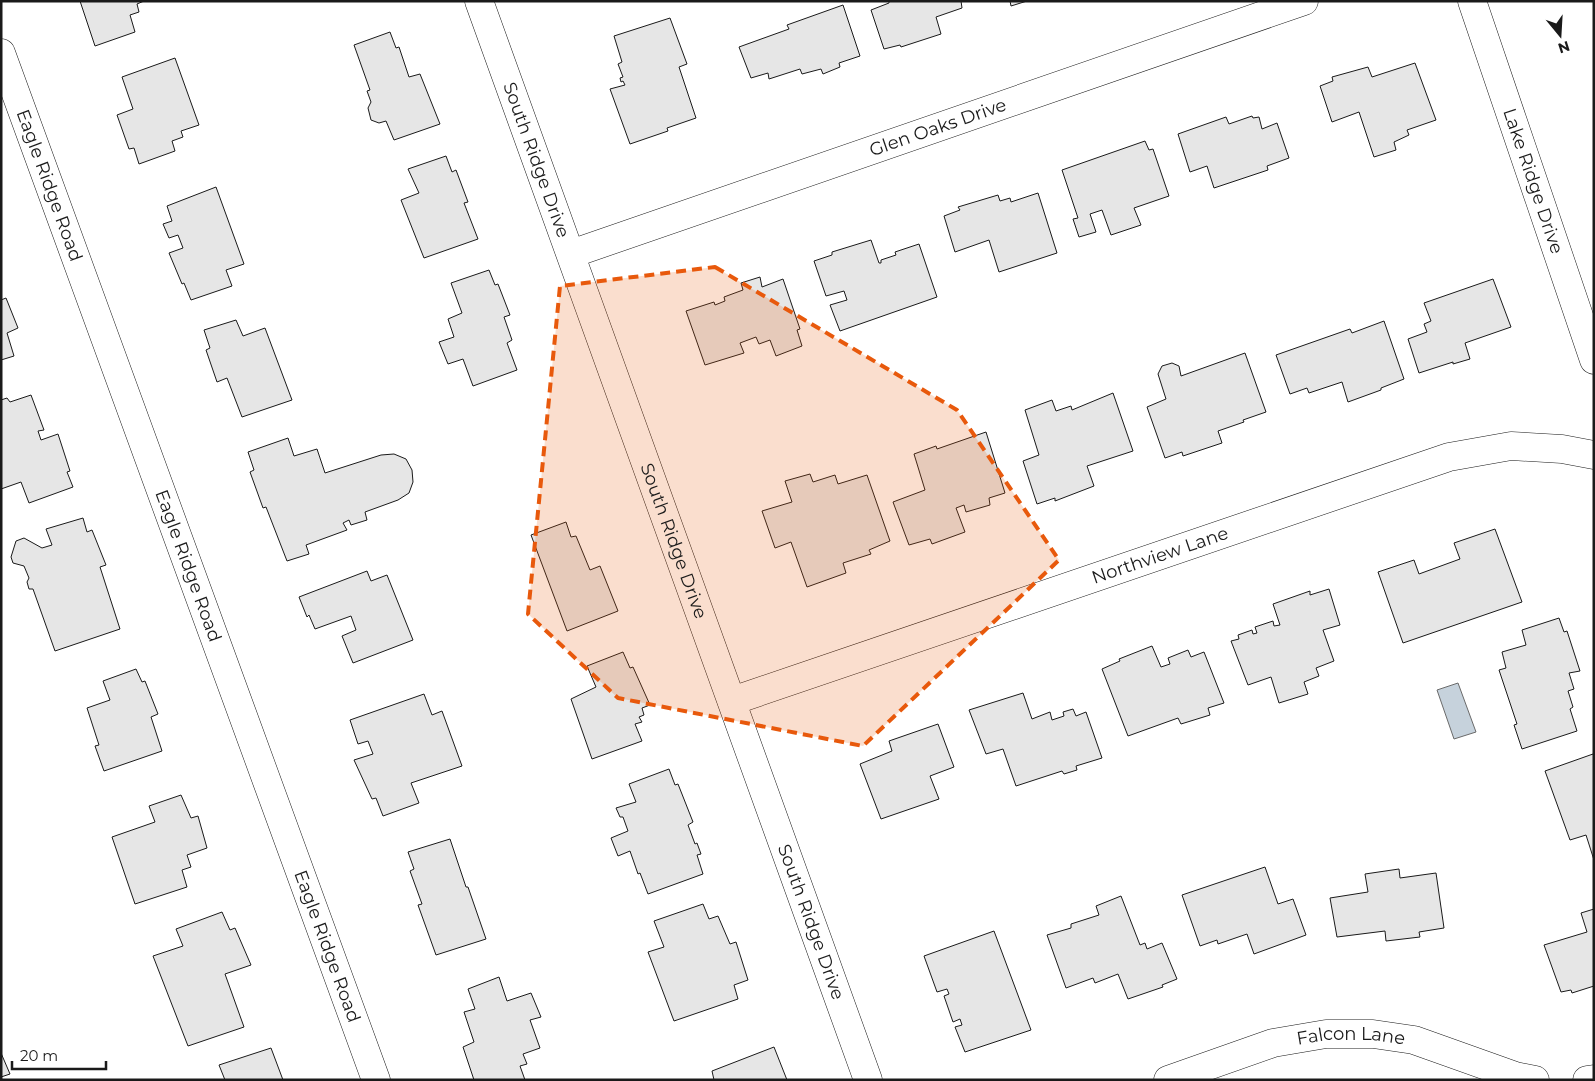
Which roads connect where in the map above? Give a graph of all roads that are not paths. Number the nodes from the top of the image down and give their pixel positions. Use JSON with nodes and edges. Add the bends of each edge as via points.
{"nodes":[{"id":1,"x":479,"y":1,"type":"edge"},
{"id":2,"x":1304,"y":1,"type":"edge"},
{"id":3,"x":1472,"y":1,"type":"edge"},
{"id":4,"x":1,"y":53,"type":"edge"},
{"id":5,"x":571,"y":254,"type":"junction"},
{"id":6,"x":1594,"y":360,"type":"edge"},
{"id":7,"x":1594,"y":455,"type":"edge"},
{"id":8,"x":732,"y":701,"type":"junction"},
{"id":9,"x":1594,"y":1079,"type":"edge"},
{"id":10,"x":376,"y":1080,"type":"edge"},
{"id":11,"x":868,"y":1080,"type":"edge"},
{"id":12,"x":1168,"y":1080,"type":"edge"},
{"id":13,"x":1535,"y":1080,"type":"edge"},
{"id":14,"x":1587,"y":1080,"type":"edge"}],
"edges":[{"from":1,"to":5,"type":"street","name":"South Ridge Drive"},
{"from":2,"to":5,"type":"street","name":"Glen Oaks Drive"},
{"from":3,"to":6,"type":"street","name":"Lake Ridge Drive"},
{"from":4,"to":10,"type":"street","name":"Eagle Ridge Road"},
{"from":5,"to":8,"type":"street","name":"South Ridge Drive"},
{"from":7,"to":8,"type":"street","name":"Northview Lane","via":[[1562,449],[1511,446],[1449,457]]},
{"from":8,"to":11,"type":"street","name":"South Ridge Drive"},
{"from":9,"to":14,"type":"street"},
{"from":12,"to":13,"type":"street","name":"Falcon Lane","via":[[1273,1043],[1326,1034],[1372,1034],[1414,1040]]}]}
